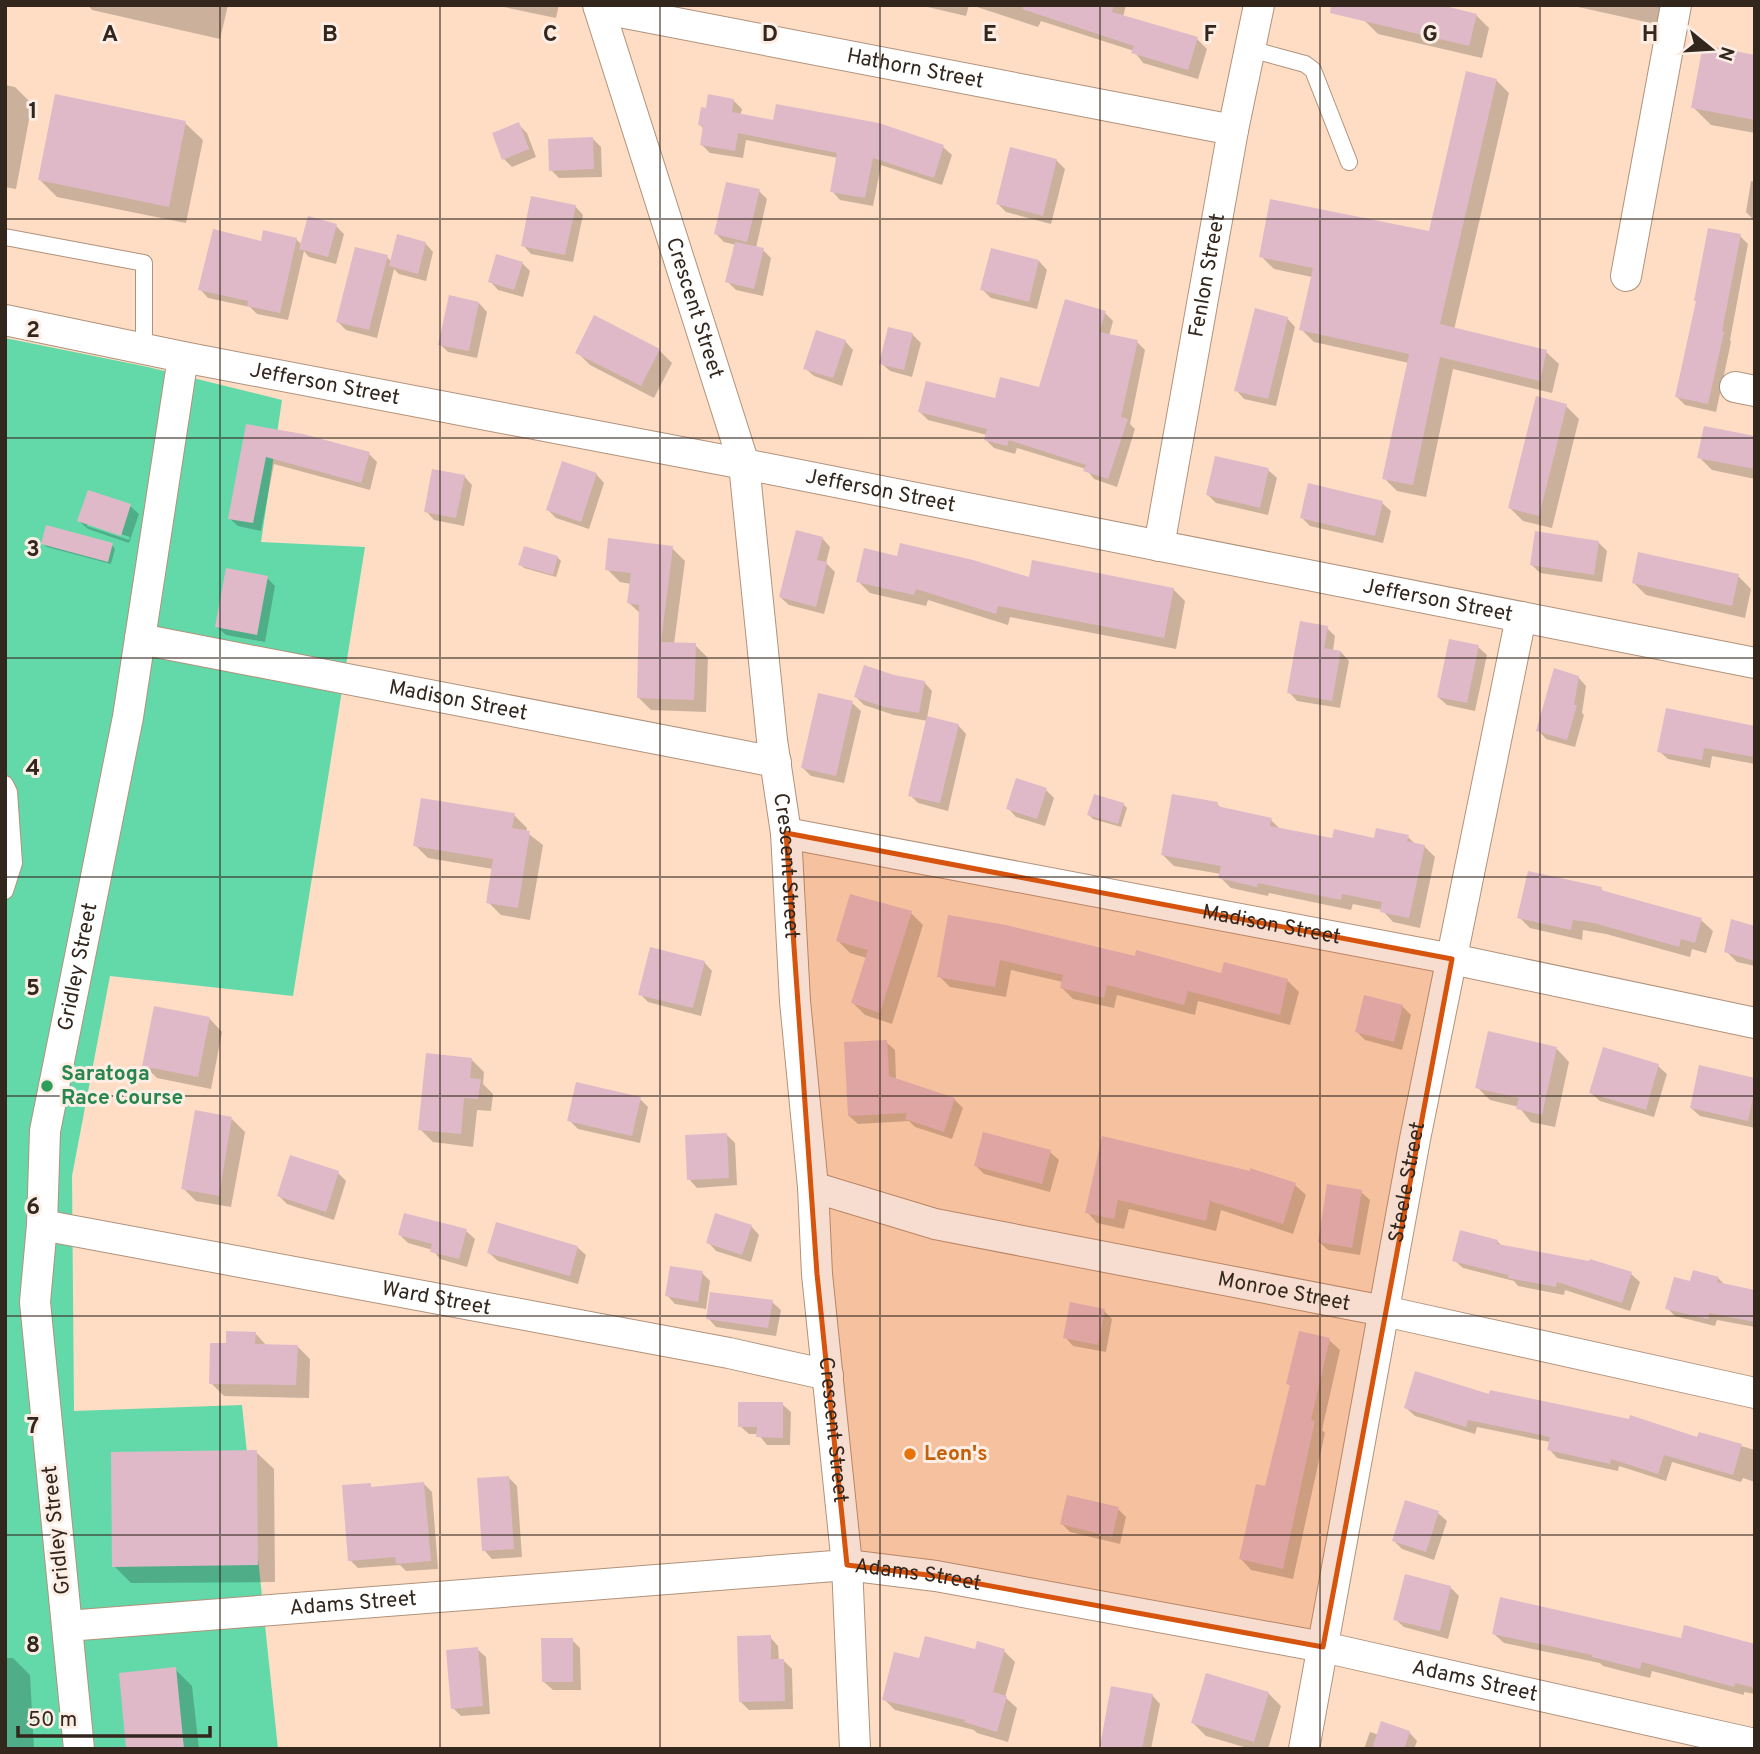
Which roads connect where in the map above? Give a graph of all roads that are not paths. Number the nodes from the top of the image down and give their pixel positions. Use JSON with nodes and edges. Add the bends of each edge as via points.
{"nodes":[{"id":1,"x":1259,"y":5,"type":"edge"},
{"id":2,"x":1676,"y":5,"type":"edge"},
{"id":3,"x":598,"y":6,"type":"edge"},
{"id":4,"x":1250,"y":49,"type":"junction"},
{"id":5,"x":1233,"y":130,"type":"junction"},
{"id":6,"x":1349,"y":162,"type":"dead end"},
{"id":7,"x":5,"y":237,"type":"edge"},
{"id":8,"x":1626,"y":276,"type":"dead end"},
{"id":9,"x":5,"y":320,"type":"edge"},
{"id":10,"x":144,"y":349,"type":"junction"},
{"id":11,"x":183,"y":357,"type":"junction"},
{"id":12,"x":744,"y":464,"type":"junction"},
{"id":13,"x":1159,"y":546,"type":"junction"},
{"id":14,"x":1521,"y":617,"type":"junction"},
{"id":15,"x":140,"y":639,"type":"junction"},
{"id":16,"x":1755,"y":663,"type":"edge"},
{"id":17,"x":776,"y":762,"type":"junction"},
{"id":18,"x":5,"y":784,"type":"edge"},
{"id":19,"x":786,"y":833,"type":"junction"},
{"id":20,"x":5,"y":891,"type":"edge"},
{"id":21,"x":1452,"y":959,"type":"junction"},
{"id":22,"x":1755,"y":1023,"type":"edge"},
{"id":23,"x":813,"y":1187,"type":"junction"},
{"id":24,"x":42,"y":1224,"type":"junction"},
{"id":25,"x":1384,"y":1311,"type":"junction"},
{"id":26,"x":828,"y":1375,"type":"junction"},
{"id":27,"x":1755,"y":1393,"type":"edge"},
{"id":28,"x":847,"y":1565,"type":"junction"},
{"id":29,"x":67,"y":1626,"type":"junction"},
{"id":30,"x":1323,"y":1647,"type":"junction"},
{"id":31,"x":1755,"y":1744,"type":"edge"},
{"id":32,"x":79,"y":1749,"type":"edge"},
{"id":33,"x":855,"y":1749,"type":"edge"},
{"id":34,"x":1304,"y":1749,"type":"edge"}],
"edges":[{"from":1,"to":4,"type":"street","name":"Fenlon Street"},
{"from":2,"to":8,"type":"street"},
{"from":3,"to":5,"type":"street","name":"Hathorn Street"},
{"from":3,"to":12,"type":"street","name":"Crescent Street"},
{"from":4,"to":5,"type":"street","name":"Fenlon Street"},
{"from":4,"to":6,"type":"lane","via":[[1313,70]]},
{"from":5,"to":13,"type":"street","name":"Fenlon Street"},
{"from":7,"to":10,"type":"lane","via":[[144,263]]},
{"from":9,"to":10,"type":"street","name":"Jefferson Street"},
{"from":10,"to":11,"type":"street","name":"Jefferson Street"},
{"from":11,"to":12,"type":"street","name":"Jefferson Street"},
{"from":11,"to":15,"type":"street","name":"Gridley Street"},
{"from":12,"to":13,"type":"street","name":"Jefferson Street"},
{"from":12,"to":17,"type":"street","name":"Crescent Street"},
{"from":13,"to":14,"type":"street","name":"Jefferson Street"},
{"from":14,"to":16,"type":"street","name":"Jefferson Street"},
{"from":14,"to":21,"type":"street","name":"Steele Street"},
{"from":15,"to":17,"type":"street","name":"Madison Street"},
{"from":15,"to":24,"type":"street","name":"Gridley Street","via":[[45,1130]]},
{"from":17,"to":19,"type":"street","name":"Crescent Street"},
{"from":18,"to":20,"type":"lane","via":[[14,863]]},
{"from":19,"to":21,"type":"street","name":"Madison Street"},
{"from":19,"to":23,"type":"street","name":"Crescent Street","via":[[795,1001]]},
{"from":21,"to":22,"type":"street","name":"Madison Street"},
{"from":21,"to":25,"type":"street","name":"Steele Street"},
{"from":23,"to":25,"type":"street","name":"Monroe Street","via":[[934,1224]]},
{"from":23,"to":26,"type":"street","name":"Crescent Street"},
{"from":24,"to":26,"type":"street","name":"Ward Street"},
{"from":24,"to":29,"type":"street","name":"Gridley Street","via":[[35,1302]]},
{"from":25,"to":27,"type":"street","name":"Monroe Street"},
{"from":25,"to":30,"type":"street","name":"Steele Street"},
{"from":26,"to":28,"type":"street","name":"Crescent Street"},
{"from":28,"to":29,"type":"street","name":"Adams Street"},
{"from":28,"to":30,"type":"street","name":"Adams Street","via":[[936,1576]]},
{"from":28,"to":33,"type":"street","name":"Crescent Street"},
{"from":29,"to":32,"type":"street","name":"Gridley Street"},
{"from":30,"to":31,"type":"street","name":"Adams Street"},
{"from":30,"to":34,"type":"street","name":"Steele Street"}]}
